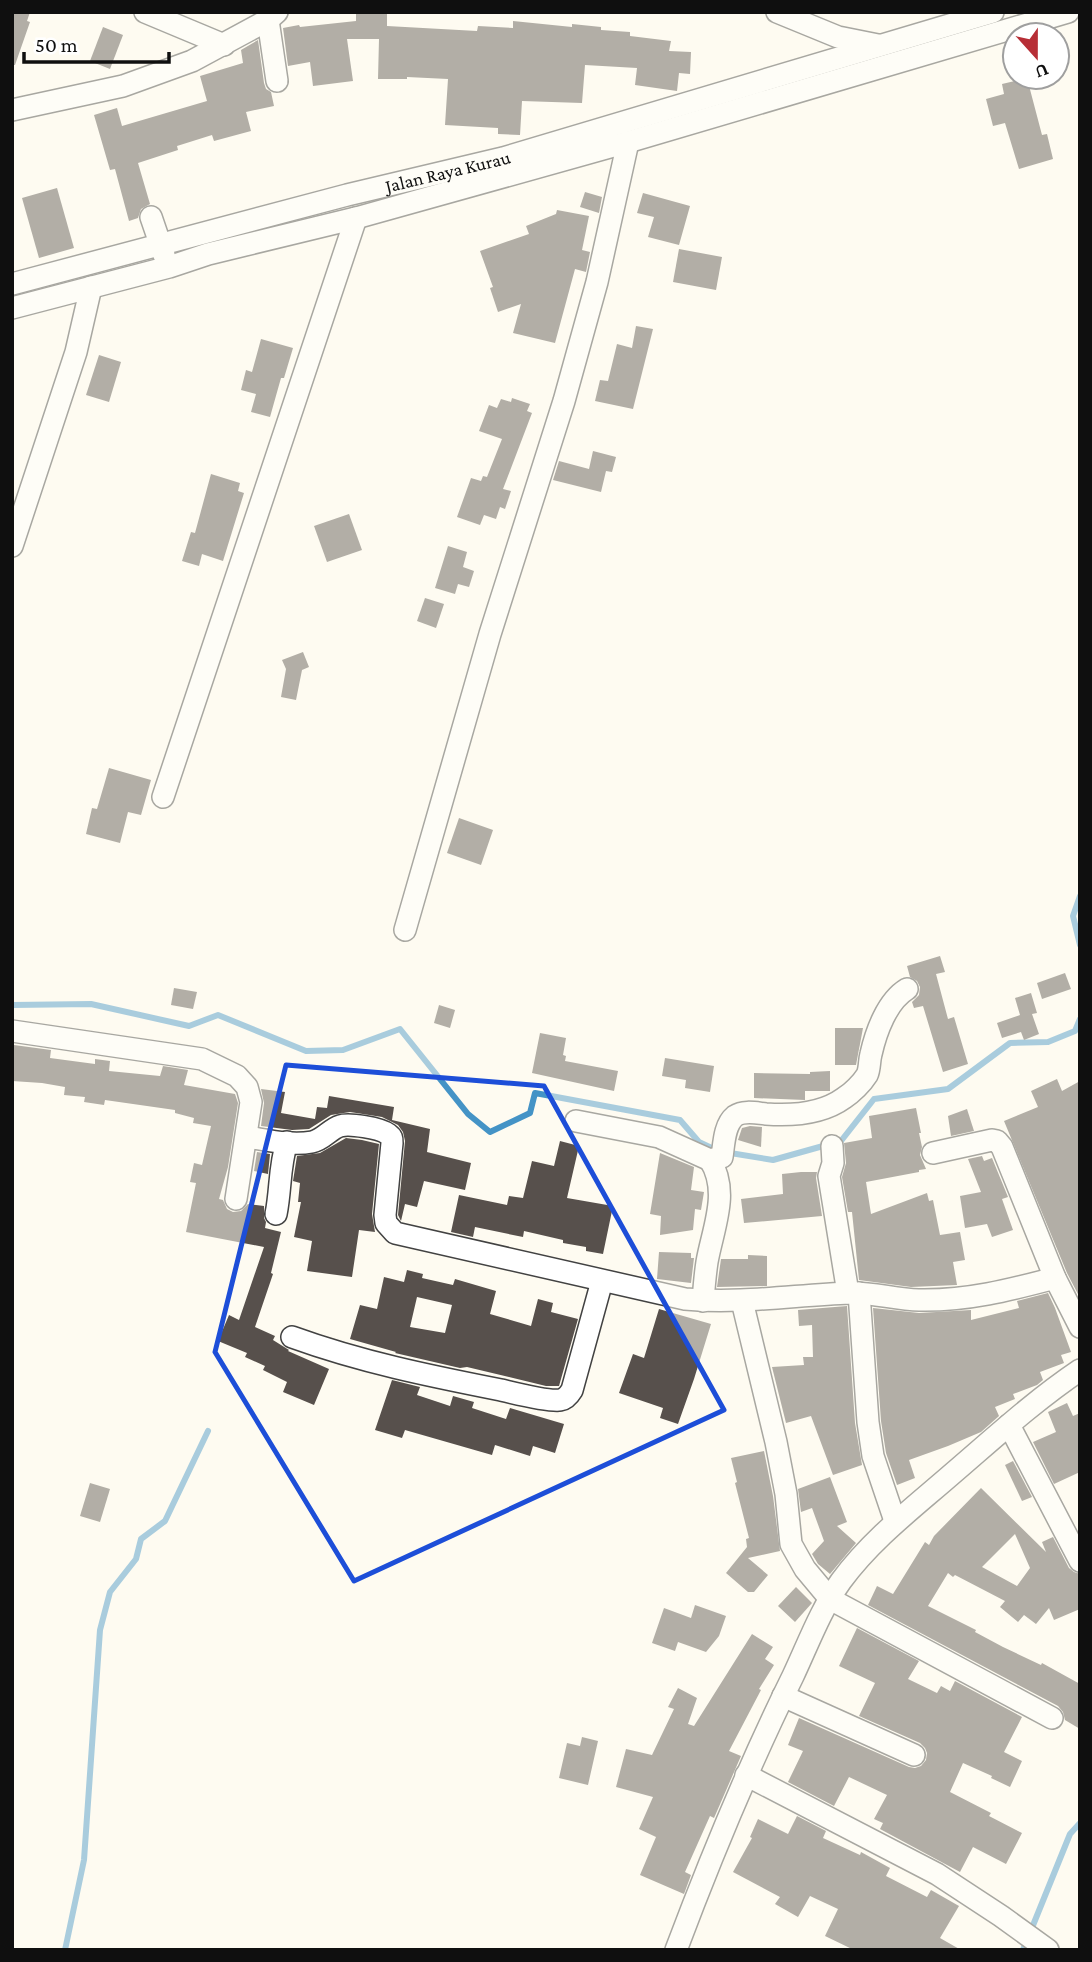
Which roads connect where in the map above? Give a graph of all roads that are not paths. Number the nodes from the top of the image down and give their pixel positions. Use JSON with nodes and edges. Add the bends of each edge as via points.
{"nodes":[{"id":1,"x":145,"y":12,"type":"edge"},
{"id":2,"x":777,"y":12,"type":"edge"},
{"id":3,"x":993,"y":12,"type":"edge"},
{"id":4,"x":1068,"y":12,"type":"edge"},
{"id":5,"x":272,"y":16,"type":"edge"},
{"id":6,"x":224,"y":45,"type":"junction"},
{"id":7,"x":880,"y":45,"type":"junction"},
{"id":8,"x":277,"y":81,"type":"dead end"},
{"id":9,"x":12,"y":110,"type":"edge"},
{"id":10,"x":628,"y":142,"type":"junction"},
{"id":11,"x":151,"y":216,"type":"dead end"},
{"id":12,"x":356,"y":218,"type":"junction"},
{"id":13,"x":160,"y":244,"type":"junction"},
{"id":14,"x":169,"y":267,"type":"junction"},
{"id":15,"x":12,"y":284,"type":"edge"},
{"id":16,"x":91,"y":287,"type":"junction"},
{"id":17,"x":12,"y":308,"type":"edge"},
{"id":18,"x":12,"y":547,"type":"edge"},
{"id":19,"x":163,"y":797,"type":"dead end"},
{"id":20,"x":405,"y":930,"type":"dead end"},
{"id":21,"x":907,"y":989,"type":"dead end"},
{"id":22,"x":12,"y":1031,"type":"edge"},
{"id":23,"x":576,"y":1121,"type":"dead end"},
{"id":24,"x":247,"y":1138,"type":"junction"},
{"id":25,"x":287,"y":1142,"type":"junction"},
{"id":26,"x":832,"y":1146,"type":"dead end"},
{"id":27,"x":933,"y":1153,"type":"dead end"},
{"id":28,"x":716,"y":1158,"type":"junction"},
{"id":29,"x":236,"y":1199,"type":"dead end"},
{"id":30,"x":276,"y":1214,"type":"dead end"},
{"id":31,"x":1055,"y":1278,"type":"junction"},
{"id":32,"x":602,"y":1281,"type":"junction"},
{"id":33,"x":854,"y":1293,"type":"junction"},
{"id":34,"x":702,"y":1301,"type":"junction"},
{"id":35,"x":742,"y":1301,"type":"junction"},
{"id":36,"x":1080,"y":1327,"type":"edge"},
{"id":37,"x":292,"y":1337,"type":"dead end"},
{"id":38,"x":1080,"y":1370,"type":"edge"},
{"id":39,"x":1009,"y":1425,"type":"junction"},
{"id":40,"x":895,"y":1521,"type":"junction"},
{"id":41,"x":1080,"y":1561,"type":"edge"},
{"id":42,"x":830,"y":1599,"type":"junction"},
{"id":43,"x":783,"y":1696,"type":"junction"},
{"id":44,"x":1052,"y":1718,"type":"dead end"},
{"id":45,"x":914,"y":1755,"type":"dead end"},
{"id":46,"x":746,"y":1775,"type":"junction"},
{"id":47,"x":676,"y":1950,"type":"edge"},
{"id":48,"x":1048,"y":1950,"type":"edge"}],
"edges":[{"from":1,"to":6,"type":"street"},
{"from":2,"to":7,"type":"street","name":"Jalan Raya Kurau","via":[[838,37]]},
{"from":3,"to":7,"type":"street","name":"Jalan Raya Kurau"},
{"from":4,"to":10,"type":"street"},
{"from":5,"to":6,"type":"street"},
{"from":5,"to":8,"type":"street"},
{"from":6,"to":9,"type":"street","via":[[123,86]]},
{"from":7,"to":13,"type":"street","name":"Jalan Raya Kurau","via":[[503,158]]},
{"from":10,"to":12,"type":"street"},
{"from":10,"to":20,"type":"street","via":[[583,335],[489,634]]},
{"from":11,"to":13,"type":"street"},
{"from":12,"to":14,"type":"street"},
{"from":12,"to":19,"type":"street"},
{"from":13,"to":14,"type":"street"},
{"from":13,"to":15,"type":"street","name":"Jalan Raya Kurau"},
{"from":14,"to":16,"type":"street"},
{"from":16,"to":17,"type":"street"},
{"from":16,"to":18,"type":"street","via":[[76,352]]},
{"from":21,"to":28,"type":"street","via":[[886,1014],[866,1075],[846,1097],[827,1108],[795,1114],[736,1116]]},
{"from":22,"to":24,"type":"street","via":[[202,1059],[231,1072],[250,1094]]},
{"from":23,"to":28,"type":"street","via":[[659,1137]]},
{"from":24,"to":25,"type":"street"},
{"from":24,"to":29,"type":"street"},
{"from":25,"to":30,"type":"street"},
{"from":25,"to":32,"type":"street","via":[[311,1142],[342,1126],[387,1133],[392,1143],[385,1215],[395,1233]]},
{"from":26,"to":33,"type":"street","via":[[829,1176]]},
{"from":27,"to":31,"type":"street","via":[[997,1141],[1006,1152]]},
{"from":28,"to":34,"type":"street","via":[[719,1208]]},
{"from":31,"to":33,"type":"street","via":[[958,1298],[918,1300]]},
{"from":31,"to":36,"type":"street"},
{"from":32,"to":34,"type":"street"},
{"from":32,"to":37,"type":"street","via":[[572,1390],[560,1400],[374,1363]]},
{"from":33,"to":35,"type":"street"},
{"from":33,"to":40,"type":"street","via":[[873,1456]]},
{"from":34,"to":35,"type":"street"},
{"from":35,"to":42,"type":"street","via":[[776,1442],[791,1544]]},
{"from":38,"to":39,"type":"street"},
{"from":39,"to":40,"type":"street"},
{"from":39,"to":41,"type":"street"},
{"from":40,"to":42,"type":"street","via":[[857,1560]]},
{"from":42,"to":43,"type":"street"},
{"from":42,"to":44,"type":"street"},
{"from":43,"to":45,"type":"street"},
{"from":43,"to":46,"type":"street"},
{"from":46,"to":47,"type":"street"},
{"from":46,"to":48,"type":"street","via":[[937,1874]]}]}
